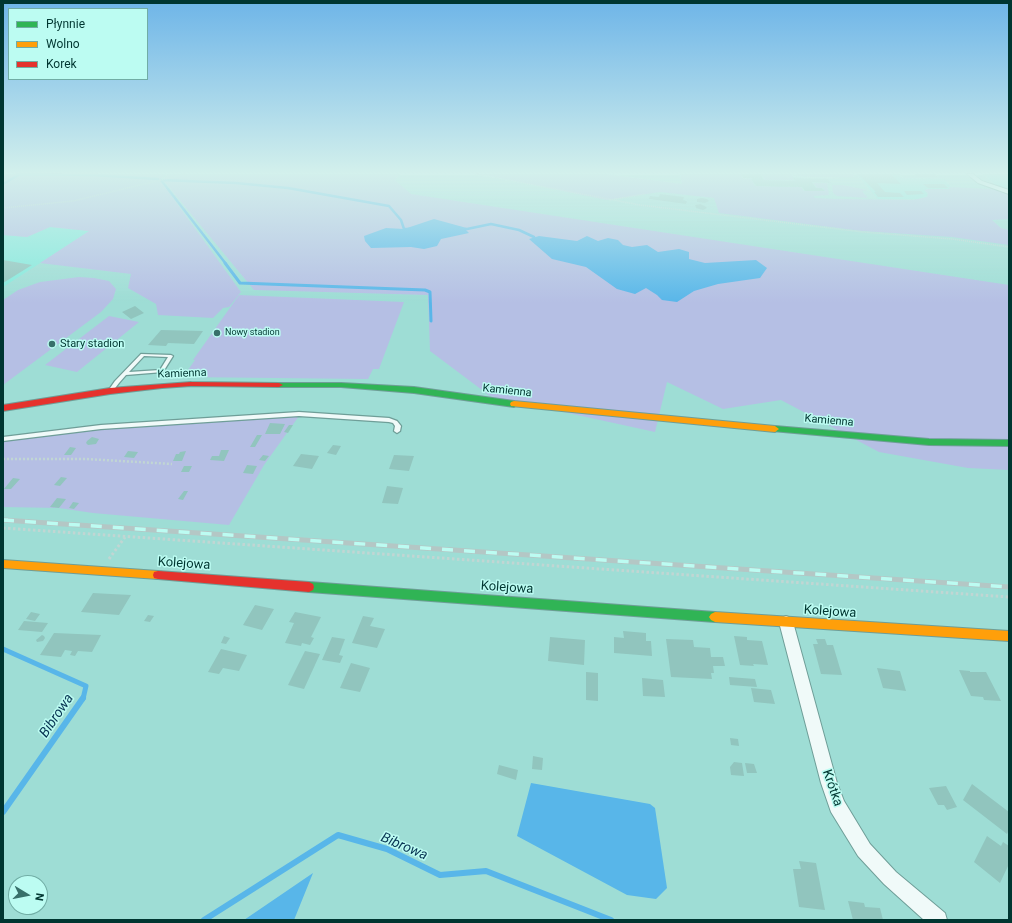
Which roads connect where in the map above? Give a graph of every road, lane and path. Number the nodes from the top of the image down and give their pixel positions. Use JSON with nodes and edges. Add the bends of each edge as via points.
{"nodes":[{"id":1,"x":744,"y":217,"type":"edge"},
{"id":2,"x":1009,"y":247,"type":"edge"},
{"id":3,"x":124,"y":374,"type":"junction"},
{"id":4,"x":110,"y":391,"type":"junction"},
{"id":5,"x":3,"y":408,"type":"edge"},
{"id":6,"x":397,"y":431,"type":"dead end"},
{"id":7,"x":3,"y":439,"type":"edge"},
{"id":8,"x":1009,"y":443,"type":"edge"},
{"id":9,"x":3,"y":459,"type":"edge"},
{"id":10,"x":172,"y":464,"type":"dead end"},
{"id":11,"x":3,"y":528,"type":"edge"},
{"id":12,"x":126,"y":537,"type":"junction"},
{"id":13,"x":3,"y":564,"type":"edge"},
{"id":14,"x":100,"y":571,"type":"junction"},
{"id":15,"x":1009,"y":597,"type":"edge"},
{"id":16,"x":786,"y":622,"type":"junction"},
{"id":17,"x":1009,"y":636,"type":"edge"},
{"id":18,"x":938,"y":920,"type":"edge"}],
"edges":[{"from":1,"to":2,"type":"path","via":[[863,232],[952,238]]},
{"from":3,"to":3,"type":"lane","via":[[143,355],[171,356],[161,371]]},
{"from":3,"to":4,"type":"lane"},
{"from":4,"to":5,"type":"street","name":"Kamienna"},
{"from":4,"to":8,"type":"street","name":"Kamienna","via":[[191,384],[348,386],[414,390],[479,400],[929,442]]},
{"from":6,"to":7,"type":"lane","via":[[398,426],[389,420],[299,414],[101,427]]},
{"from":9,"to":10,"type":"path","via":[[86,459]]},
{"from":11,"to":12,"type":"path","name":"Kolejowa"},
{"from":12,"to":14,"type":"path"},
{"from":12,"to":15,"type":"path","name":"Kolejowa"},
{"from":13,"to":14,"type":"street","name":"Kolejowa"},
{"from":14,"to":16,"type":"street","name":"Kolejowa"},
{"from":16,"to":17,"type":"street","name":"Kolejowa"},
{"from":16,"to":18,"type":"street","name":"Krótka","via":[[837,806],[864,850],[890,878]]}]}
